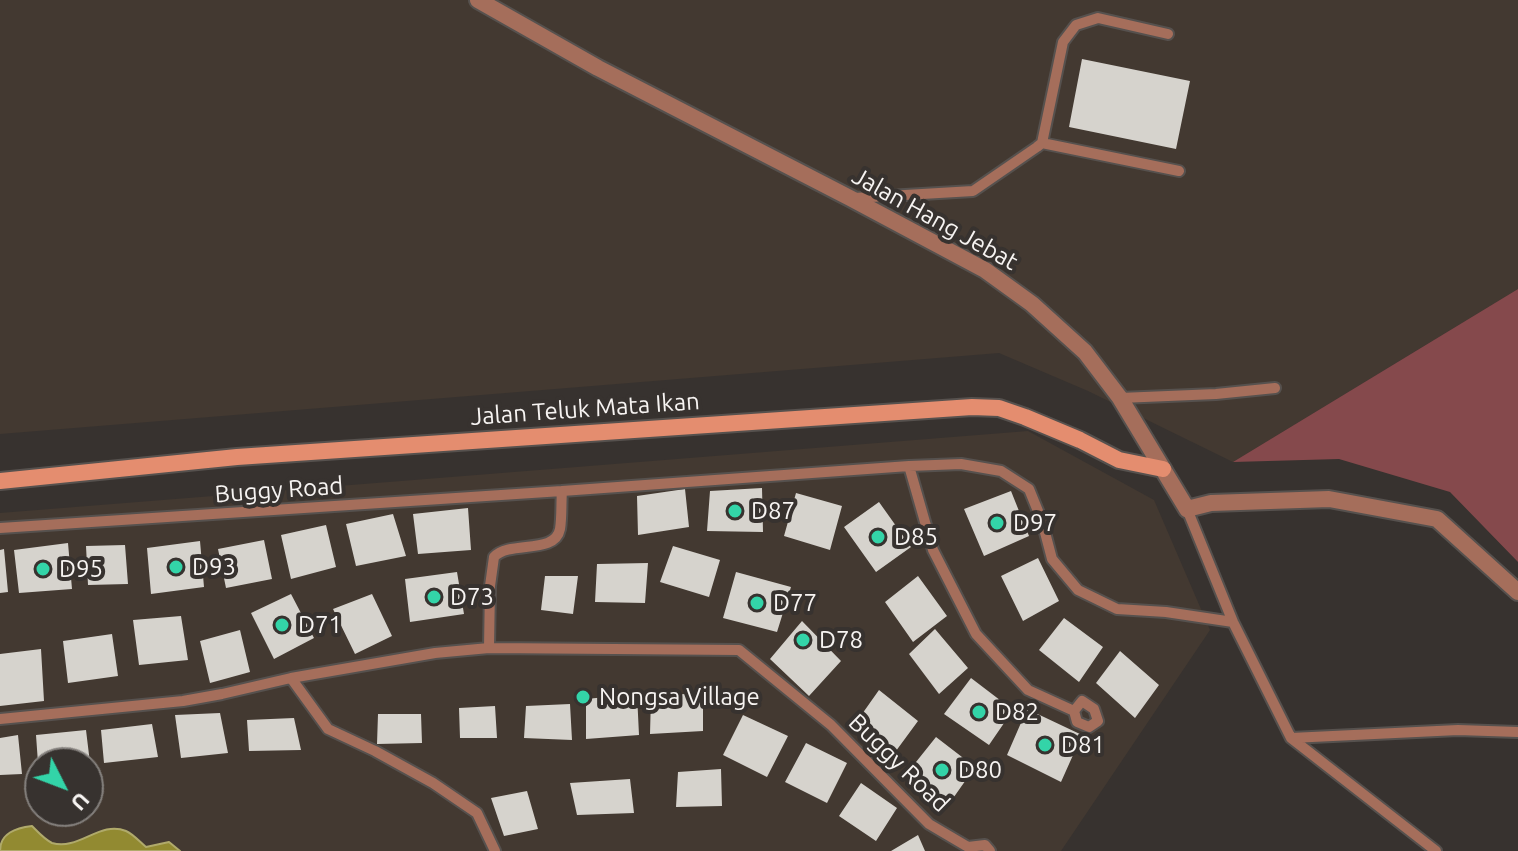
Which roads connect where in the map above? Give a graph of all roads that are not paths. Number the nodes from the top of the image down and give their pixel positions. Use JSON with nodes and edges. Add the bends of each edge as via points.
{"nodes":[{"id":1,"x":478,"y":0,"type":"edge"},
{"id":2,"x":1168,"y":34,"type":"dead end"},
{"id":3,"x":1042,"y":143,"type":"junction"},
{"id":4,"x":1179,"y":171,"type":"dead end"},
{"id":5,"x":850,"y":198,"type":"junction"},
{"id":6,"x":1275,"y":388,"type":"dead end"},
{"id":7,"x":1120,"y":398,"type":"junction"},
{"id":8,"x":909,"y":466,"type":"junction"},
{"id":9,"x":1163,"y":469,"type":"junction"},
{"id":10,"x":0,"y":481,"type":"edge"},
{"id":11,"x":562,"y":491,"type":"junction"},
{"id":12,"x":1187,"y":509,"type":"junction"},
{"id":13,"x":0,"y":528,"type":"edge"},
{"id":14,"x":1518,"y":592,"type":"edge"},
{"id":15,"x":1233,"y":622,"type":"junction"},
{"id":16,"x":489,"y":648,"type":"junction"},
{"id":17,"x":291,"y":678,"type":"junction"},
{"id":18,"x":1074,"y":711,"type":"dead end"},
{"id":19,"x":0,"y":719,"type":"edge"},
{"id":20,"x":1518,"y":732,"type":"edge"},
{"id":21,"x":1291,"y":738,"type":"junction"},
{"id":22,"x":968,"y":849,"type":"edge"},
{"id":23,"x":495,"y":851,"type":"edge"},
{"id":24,"x":990,"y":851,"type":"edge"},
{"id":25,"x":1436,"y":851,"type":"edge"}],
"edges":[{"from":1,"to":5,"type":"street","name":"Jalan Hang Jebat"},
{"from":2,"to":3,"type":"lane","via":[[1098,18],[1076,25],[1063,42]]},
{"from":3,"to":4,"type":"lane"},
{"from":3,"to":5,"type":"lane","via":[[973,191]]},
{"from":5,"to":7,"type":"street","name":"Jalan Hang Jebat","via":[[985,270],[1032,304],[1085,352]]},
{"from":6,"to":7,"type":"lane"},
{"from":7,"to":9,"type":"street","name":"Jalan Hang Jebat"},
{"from":8,"to":11,"type":"lane","name":"Buggy Road"},
{"from":8,"to":15,"type":"lane","name":"Buggy Road","via":[[961,464],[1001,471],[1029,489],[1052,559],[1078,590],[1117,609]]},
{"from":8,"to":18,"type":"lane","via":[[933,550],[976,634],[1028,690]]},
{"from":9,"to":10,"type":"main road","name":"Jalan Teluk Mata Ikan","via":[[1119,460],[999,408],[972,407],[252,456]]},
{"from":9,"to":12,"type":"street","name":"Jalan Hang Jebat"},
{"from":11,"to":13,"type":"lane","name":"Buggy Road"},
{"from":11,"to":16,"type":"lane","via":[[557,537],[505,549],[494,557]]},
{"from":12,"to":14,"type":"street","via":[[1211,503],[1329,499],[1437,519]]},
{"from":12,"to":15,"type":"lane"},
{"from":15,"to":21,"type":"lane"},
{"from":16,"to":17,"type":"lane","name":"Buggy Road"},
{"from":16,"to":22,"type":"lane","name":"Buggy Road","via":[[739,650],[831,725],[929,824]]},
{"from":17,"to":19,"type":"lane","name":"Buggy Road","via":[[183,701]]},
{"from":17,"to":23,"type":"lane","via":[[328,729],[433,783],[477,813]]},
{"from":20,"to":21,"type":"lane"},
{"from":21,"to":25,"type":"lane"},
{"from":22,"to":24,"type":"lane","name":"Buggy Road","via":[[985,845]]}]}
